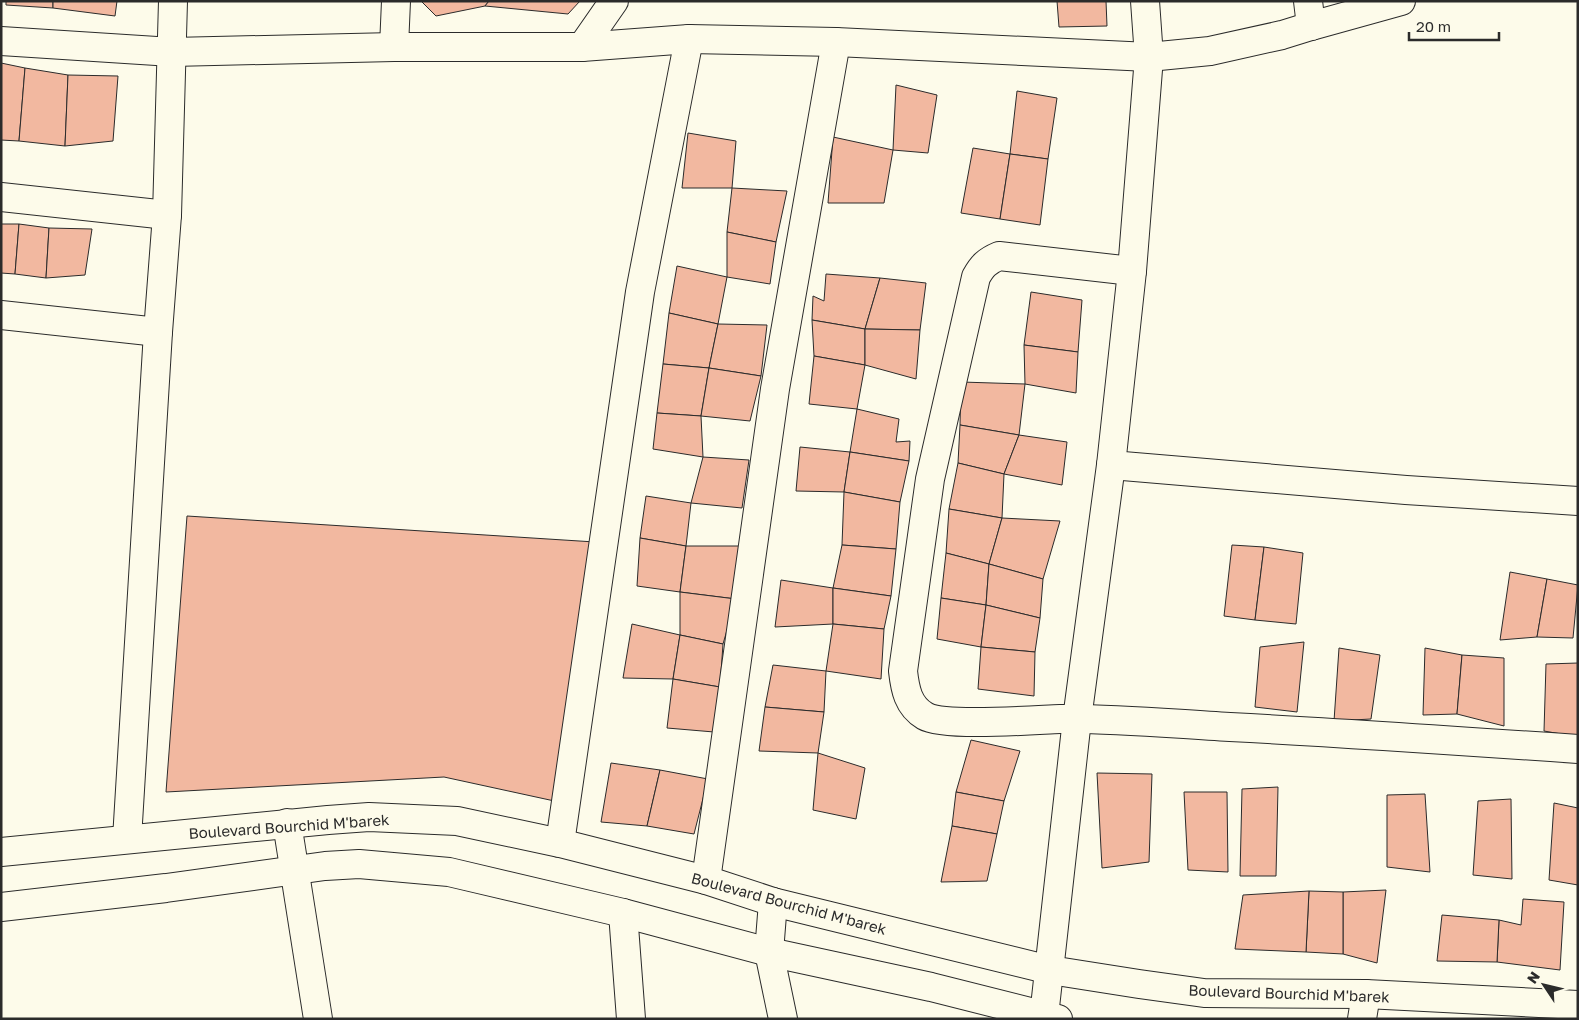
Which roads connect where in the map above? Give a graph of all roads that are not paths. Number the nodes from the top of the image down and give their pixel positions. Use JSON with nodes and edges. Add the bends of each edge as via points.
{"nodes":[{"id":1,"x":173,"y":1,"type":"edge"},
{"id":2,"x":396,"y":1,"type":"edge"},
{"id":3,"x":614,"y":1,"type":"edge"},
{"id":4,"x":1145,"y":1,"type":"edge"},
{"id":5,"x":1401,"y":1,"type":"edge"},
{"id":6,"x":1309,"y":13,"type":"edge"},
{"id":7,"x":689,"y":39,"type":"junction"},
{"id":8,"x":1,"y":41,"type":"edge"},
{"id":9,"x":836,"y":42,"type":"junction"},
{"id":10,"x":394,"y":47,"type":"junction"},
{"id":11,"x":582,"y":47,"type":"junction"},
{"id":12,"x":172,"y":52,"type":"junction"},
{"id":13,"x":1149,"y":56,"type":"junction"},
{"id":14,"x":1,"y":197,"type":"edge"},
{"id":15,"x":166,"y":215,"type":"junction"},
{"id":16,"x":1132,"y":271,"type":"junction"},
{"id":17,"x":1,"y":315,"type":"edge"},
{"id":18,"x":158,"y":332,"type":"junction"},
{"id":19,"x":1111,"y":465,"type":"junction"},
{"id":20,"x":1578,"y":501,"type":"edge"},
{"id":21,"x":1077,"y":719,"type":"junction"},
{"id":22,"x":1578,"y":749,"type":"edge"},
{"id":23,"x":287,"y":823,"type":"junction"},
{"id":24,"x":127,"y":839,"type":"junction"},
{"id":25,"x":560,"y":843,"type":"junction"},
{"id":26,"x":1,"y":852,"type":"edge"},
{"id":27,"x":294,"y":871,"type":"junction"},
{"id":28,"x":706,"y":880,"type":"junction"},
{"id":29,"x":773,"y":902,"type":"junction"},
{"id":30,"x":1,"y":907,"type":"edge"},
{"id":31,"x":623,"y":913,"type":"junction"},
{"id":32,"x":769,"y":952,"type":"junction"},
{"id":33,"x":1050,"y":970,"type":"junction"},
{"id":34,"x":1578,"y":1005,"type":"edge"},
{"id":35,"x":1364,"y":1006,"type":"edge"},
{"id":36,"x":1051,"y":1017,"type":"edge"},
{"id":37,"x":318,"y":1019,"type":"edge"},
{"id":38,"x":631,"y":1019,"type":"edge"},
{"id":39,"x":783,"y":1019,"type":"edge"}],
"edges":[{"from":1,"to":12,"type":"street"},
{"from":2,"to":10,"type":"street"},
{"from":3,"to":11,"type":"street"},
{"from":4,"to":13,"type":"street"},
{"from":5,"to":6,"type":"street"},
{"from":6,"to":13,"type":"street","via":[[1282,35],[1210,51]]},
{"from":7,"to":9,"type":"street"},
{"from":7,"to":11,"type":"street"},
{"from":7,"to":25,"type":"street","via":[[640,292]]},
{"from":8,"to":12,"type":"street"},
{"from":9,"to":13,"type":"street"},
{"from":9,"to":28,"type":"street","via":[[776,389]]},
{"from":10,"to":11,"type":"street"},
{"from":10,"to":12,"type":"street"},
{"from":12,"to":15,"type":"street"},
{"from":13,"to":16,"type":"street"},
{"from":14,"to":15,"type":"street"},
{"from":15,"to":18,"type":"street"},
{"from":16,"to":19,"type":"street"},
{"from":16,"to":21,"type":"street","via":[[999,256],[982,266],[976,277],[930,479],[904,671],[908,698],[916,709],[936,720]]},
{"from":17,"to":18,"type":"street"},
{"from":18,"to":24,"type":"street"},
{"from":19,"to":20,"type":"street"},
{"from":19,"to":21,"type":"street"},
{"from":21,"to":22,"type":"street"},
{"from":21,"to":33,"type":"street"},
{"from":23,"to":24,"type":"street","name":"Boulevard Bourchid M'barek"},
{"from":23,"to":25,"type":"street","name":"Boulevard Bourchid M'barek","via":[[370,817],[431,818]]},
{"from":23,"to":27,"type":"street"},
{"from":24,"to":26,"type":"street","name":"Boulevard Bourchid M'barek"},
{"from":25,"to":28,"type":"street","name":"Boulevard Bourchid M'barek"},
{"from":27,"to":30,"type":"street"},
{"from":27,"to":31,"type":"street","via":[[359,864],[449,872]]},
{"from":27,"to":37,"type":"street"},
{"from":28,"to":29,"type":"street","name":"Boulevard Bourchid M'barek"},
{"from":29,"to":32,"type":"street"},
{"from":29,"to":33,"type":"street","name":"Boulevard Bourchid M'barek"},
{"from":31,"to":32,"type":"street"},
{"from":31,"to":38,"type":"street"},
{"from":32,"to":36,"type":"street"},
{"from":32,"to":39,"type":"street"},
{"from":33,"to":35,"type":"street","name":"Boulevard Bourchid M'barek","via":[[1204,993]]},
{"from":33,"to":36,"type":"street"},
{"from":34,"to":35,"type":"street","name":"Boulevard Bourchid M'barek"}]}
